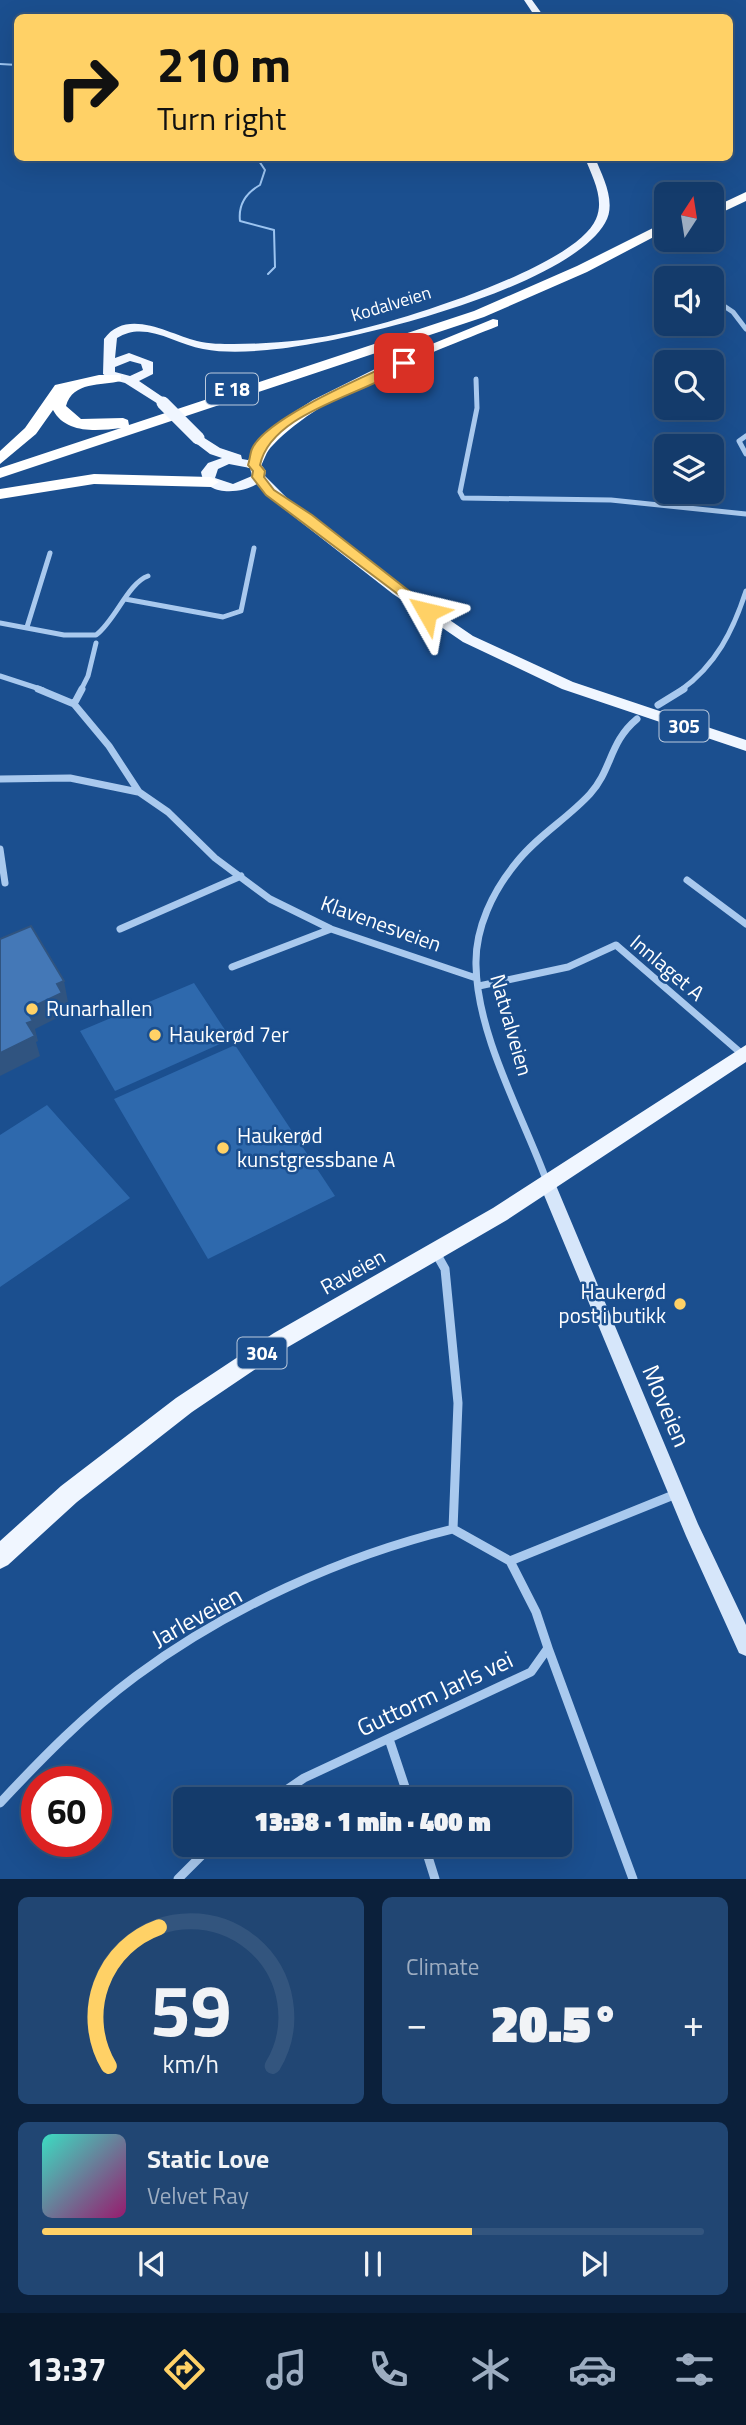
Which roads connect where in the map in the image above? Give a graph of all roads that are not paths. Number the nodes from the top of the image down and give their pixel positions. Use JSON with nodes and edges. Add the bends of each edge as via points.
{"nodes":[{"id":1,"x":591,"y":161,"type":"edge"},
{"id":2,"x":746,"y":185,"type":"edge"},
{"id":3,"x":724,"y":196,"type":"edge"},
{"id":4,"x":746,"y":196,"type":"edge"},
{"id":5,"x":724,"y":207,"type":"edge"},
{"id":6,"x":654,"y":232,"type":"edge"},
{"id":7,"x":654,"y":243,"type":"edge"},
{"id":8,"x":528,"y":304,"type":"junction"},
{"id":9,"x":724,"y":306,"type":"edge"},
{"id":10,"x":479,"y":314,"type":"junction"},
{"id":11,"x":746,"y":329,"type":"edge"},
{"id":12,"x":109,"y":341,"type":"junction"},
{"id":13,"x":134,"y":357,"type":"junction"},
{"id":14,"x":115,"y":373,"type":"junction"},
{"id":15,"x":147,"y":373,"type":"junction"},
{"id":16,"x":476,"y":379,"type":"dead end"},
{"id":17,"x":163,"y":403,"type":"junction"},
{"id":18,"x":746,"y":436,"type":"edge"},
{"id":19,"x":198,"y":438,"type":"junction"},
{"id":20,"x":746,"y":454,"type":"edge"},
{"id":21,"x":0,"y":459,"type":"edge"},
{"id":22,"x":251,"y":467,"type":"junction"},
{"id":23,"x":0,"y":473,"type":"edge"},
{"id":24,"x":212,"y":474,"type":"junction"},
{"id":25,"x":0,"y":484,"type":"edge"},
{"id":26,"x":237,"y":488,"type":"junction"},
{"id":27,"x":0,"y":494,"type":"edge"},
{"id":28,"x":746,"y":514,"type":"edge"},
{"id":29,"x":254,"y":548,"type":"dead end"},
{"id":30,"x":345,"y":548,"type":"junction"},
{"id":31,"x":50,"y":553,"type":"dead end"},
{"id":32,"x":148,"y":576,"type":"dead end"},
{"id":33,"x":746,"y":591,"type":"edge"},
{"id":34,"x":125,"y":599,"type":"junction"},
{"id":35,"x":0,"y":623,"type":"edge"},
{"id":36,"x":27,"y":626,"type":"junction"},
{"id":37,"x":96,"y":643,"type":"dead end"},
{"id":38,"x":0,"y":676,"type":"edge"},
{"id":39,"x":622,"y":703,"type":"junction"},
{"id":40,"x":74,"y":704,"type":"junction"},
{"id":41,"x":658,"y":705,"type":"dead end"},
{"id":42,"x":637,"y":719,"type":"dead end"},
{"id":43,"x":746,"y":740,"type":"edge"},
{"id":44,"x":746,"y":746,"type":"edge"},
{"id":45,"x":0,"y":779,"type":"edge"},
{"id":46,"x":139,"y":792,"type":"junction"},
{"id":47,"x":0,"y":849,"type":"edge"},
{"id":48,"x":241,"y":876,"type":"junction"},
{"id":49,"x":687,"y":880,"type":"dead end"},
{"id":50,"x":5,"y":883,"type":"dead end"},
{"id":51,"x":746,"y":924,"type":"edge"},
{"id":52,"x":120,"y":929,"type":"dead end"},
{"id":53,"x":331,"y":929,"type":"junction"},
{"id":54,"x":232,"y":967,"type":"dead end"},
{"id":55,"x":477,"y":982,"type":"junction"},
{"id":56,"x":744,"y":1053,"type":"edge"},
{"id":57,"x":547,"y":1183,"type":"junction"},
{"id":58,"x":436,"y":1253,"type":"junction"},
{"id":59,"x":677,"y":1494,"type":"junction"},
{"id":60,"x":453,"y":1529,"type":"junction"},
{"id":61,"x":0,"y":1557,"type":"edge"},
{"id":62,"x":510,"y":1561,"type":"junction"},
{"id":63,"x":746,"y":1646,"type":"edge"},
{"id":64,"x":548,"y":1648,"type":"junction"},
{"id":65,"x":389,"y":1739,"type":"junction"},
{"id":66,"x":292,"y":1787,"type":"edge"},
{"id":67,"x":405,"y":1787,"type":"edge"},
{"id":68,"x":0,"y":1803,"type":"edge"},
{"id":69,"x":200,"y":1857,"type":"edge"},
{"id":70,"x":428,"y":1857,"type":"edge"},
{"id":71,"x":178,"y":1879,"type":"edge"},
{"id":72,"x":435,"y":1879,"type":"edge"},
{"id":73,"x":634,"y":1879,"type":"edge"}],
"edges":[{"from":1,"to":12,"type":"main road","name":"Kodalveien","via":[[605,206],[588,239],[558,259],[437,309],[372,330],[286,345],[212,347],[143,327],[122,330]]},
{"from":2,"to":3,"type":"highway"},
{"from":4,"to":5,"type":"highway"},
{"from":6,"to":10,"type":"highway","number":"E 18"},
{"from":7,"to":8,"type":"highway","number":"E 18"},
{"from":8,"to":22,"type":"highway","via":[[523,311],[312,407],[262,443]]},
{"from":8,"to":25,"type":"highway","number":"E 18","via":[[418,346]]},
{"from":9,"to":11,"type":"street"},
{"from":10,"to":14,"type":"highway","number":"E 18","via":[[466,314],[128,422],[93,426],[61,414],[58,400],[66,391]]},
{"from":10,"to":23,"type":"highway","number":"E 18"},
{"from":12,"to":13,"type":"main road","number":"305","via":[[115,350]]},
{"from":12,"to":14,"type":"main road","via":[[106,348]]},
{"from":13,"to":14,"type":"main road","via":[[118,359]]},
{"from":13,"to":15,"type":"main road","number":"305","via":[[147,362]]},
{"from":14,"to":15,"type":"main road"},
{"from":14,"to":17,"type":"main road","number":"305"},
{"from":14,"to":21,"type":"highway","via":[[57,390],[31,431]]},
{"from":15,"to":17,"type":"main road","number":"305"},
{"from":16,"to":28,"type":"street","via":[[477,408],[460,492],[463,498],[611,500]]},
{"from":17,"to":19,"type":"main road","number":"305","bridge":true},
{"from":18,"to":20,"type":"street","via":[[739,441]]},
{"from":19,"to":22,"type":"main road","number":"305"},
{"from":19,"to":24,"type":"main road","number":"305"},
{"from":22,"to":24,"type":"main road"},
{"from":22,"to":26,"type":"main road","via":[[250,484]]},
{"from":22,"to":30,"type":"main road","number":"305","via":[[270,492]]},
{"from":24,"to":26,"type":"main road","number":"305","via":[[222,487]]},
{"from":24,"to":27,"type":"highway","via":[[94,479]]},
{"from":26,"to":30,"type":"main road","number":"305","via":[[264,497]]},
{"from":29,"to":34,"type":"street","via":[[243,607],[236,614],[223,617]]},
{"from":30,"to":39,"type":"main road","number":"305","via":[[413,603],[470,640]]},
{"from":31,"to":36,"type":"street"},
{"from":32,"to":34,"type":"street","via":[[139,579]]},
{"from":33,"to":41,"type":"street","via":[[713,662],[700,678]]},
{"from":34,"to":36,"type":"street","via":[[91,637]]},
{"from":35,"to":36,"type":"street"},
{"from":37,"to":40,"type":"street","via":[[88,676]]},
{"from":38,"to":40,"type":"street","name":"Klavenesveien"},
{"from":39,"to":43,"type":"main road","number":"305"},
{"from":39,"to":44,"type":"main road","number":"305"},
{"from":40,"to":46,"type":"street","name":"Klavenesveien"},
{"from":42,"to":55,"type":"street","name":"Natvalveien","via":[[613,741],[603,779],[591,794],[535,842],[504,877],[484,918]]},
{"from":45,"to":46,"type":"street","via":[[67,777]]},
{"from":46,"to":48,"type":"street","name":"Klavenesveien"},
{"from":47,"to":50,"type":"street"},
{"from":48,"to":52,"type":"street"},
{"from":48,"to":53,"type":"street","name":"Klavenesveien","via":[[270,898]]},
{"from":49,"to":51,"type":"street"},
{"from":53,"to":54,"type":"street"},
{"from":53,"to":55,"type":"street","name":"Klavenesveien"},
{"from":55,"to":56,"type":"street","name":"Innlaget A","via":[[568,967],[616,946]]},
{"from":55,"to":57,"type":"street","name":"Natvalveien","via":[[508,1083]]},
{"from":56,"to":57,"type":"main road","name":"Raveien","number":"304"},
{"from":57,"to":58,"type":"main road","name":"Raveien","number":"304"},
{"from":57,"to":59,"type":"street","name":"Moveien"},
{"from":58,"to":60,"type":"street","via":[[445,1269],[458,1403]]},
{"from":58,"to":61,"type":"main road","name":"Raveien","number":"304","via":[[281,1340],[184,1405],[79,1486]]},
{"from":59,"to":62,"type":"street"},
{"from":59,"to":63,"type":"street","name":"Moveien"},
{"from":60,"to":62,"type":"street"},
{"from":60,"to":68,"type":"street","name":"Jarleveien","via":[[383,1547],[210,1631],[138,1675],[87,1716]]},
{"from":62,"to":64,"type":"street"},
{"from":64,"to":65,"type":"street","name":"Guttorm Jarls vei","via":[[531,1672]]},
{"from":64,"to":73,"type":"street"},
{"from":65,"to":66,"type":"street","name":"Guttorm Jarls vei"},
{"from":65,"to":67,"type":"street"},
{"from":69,"to":71,"type":"street"},
{"from":70,"to":72,"type":"street"}]}
